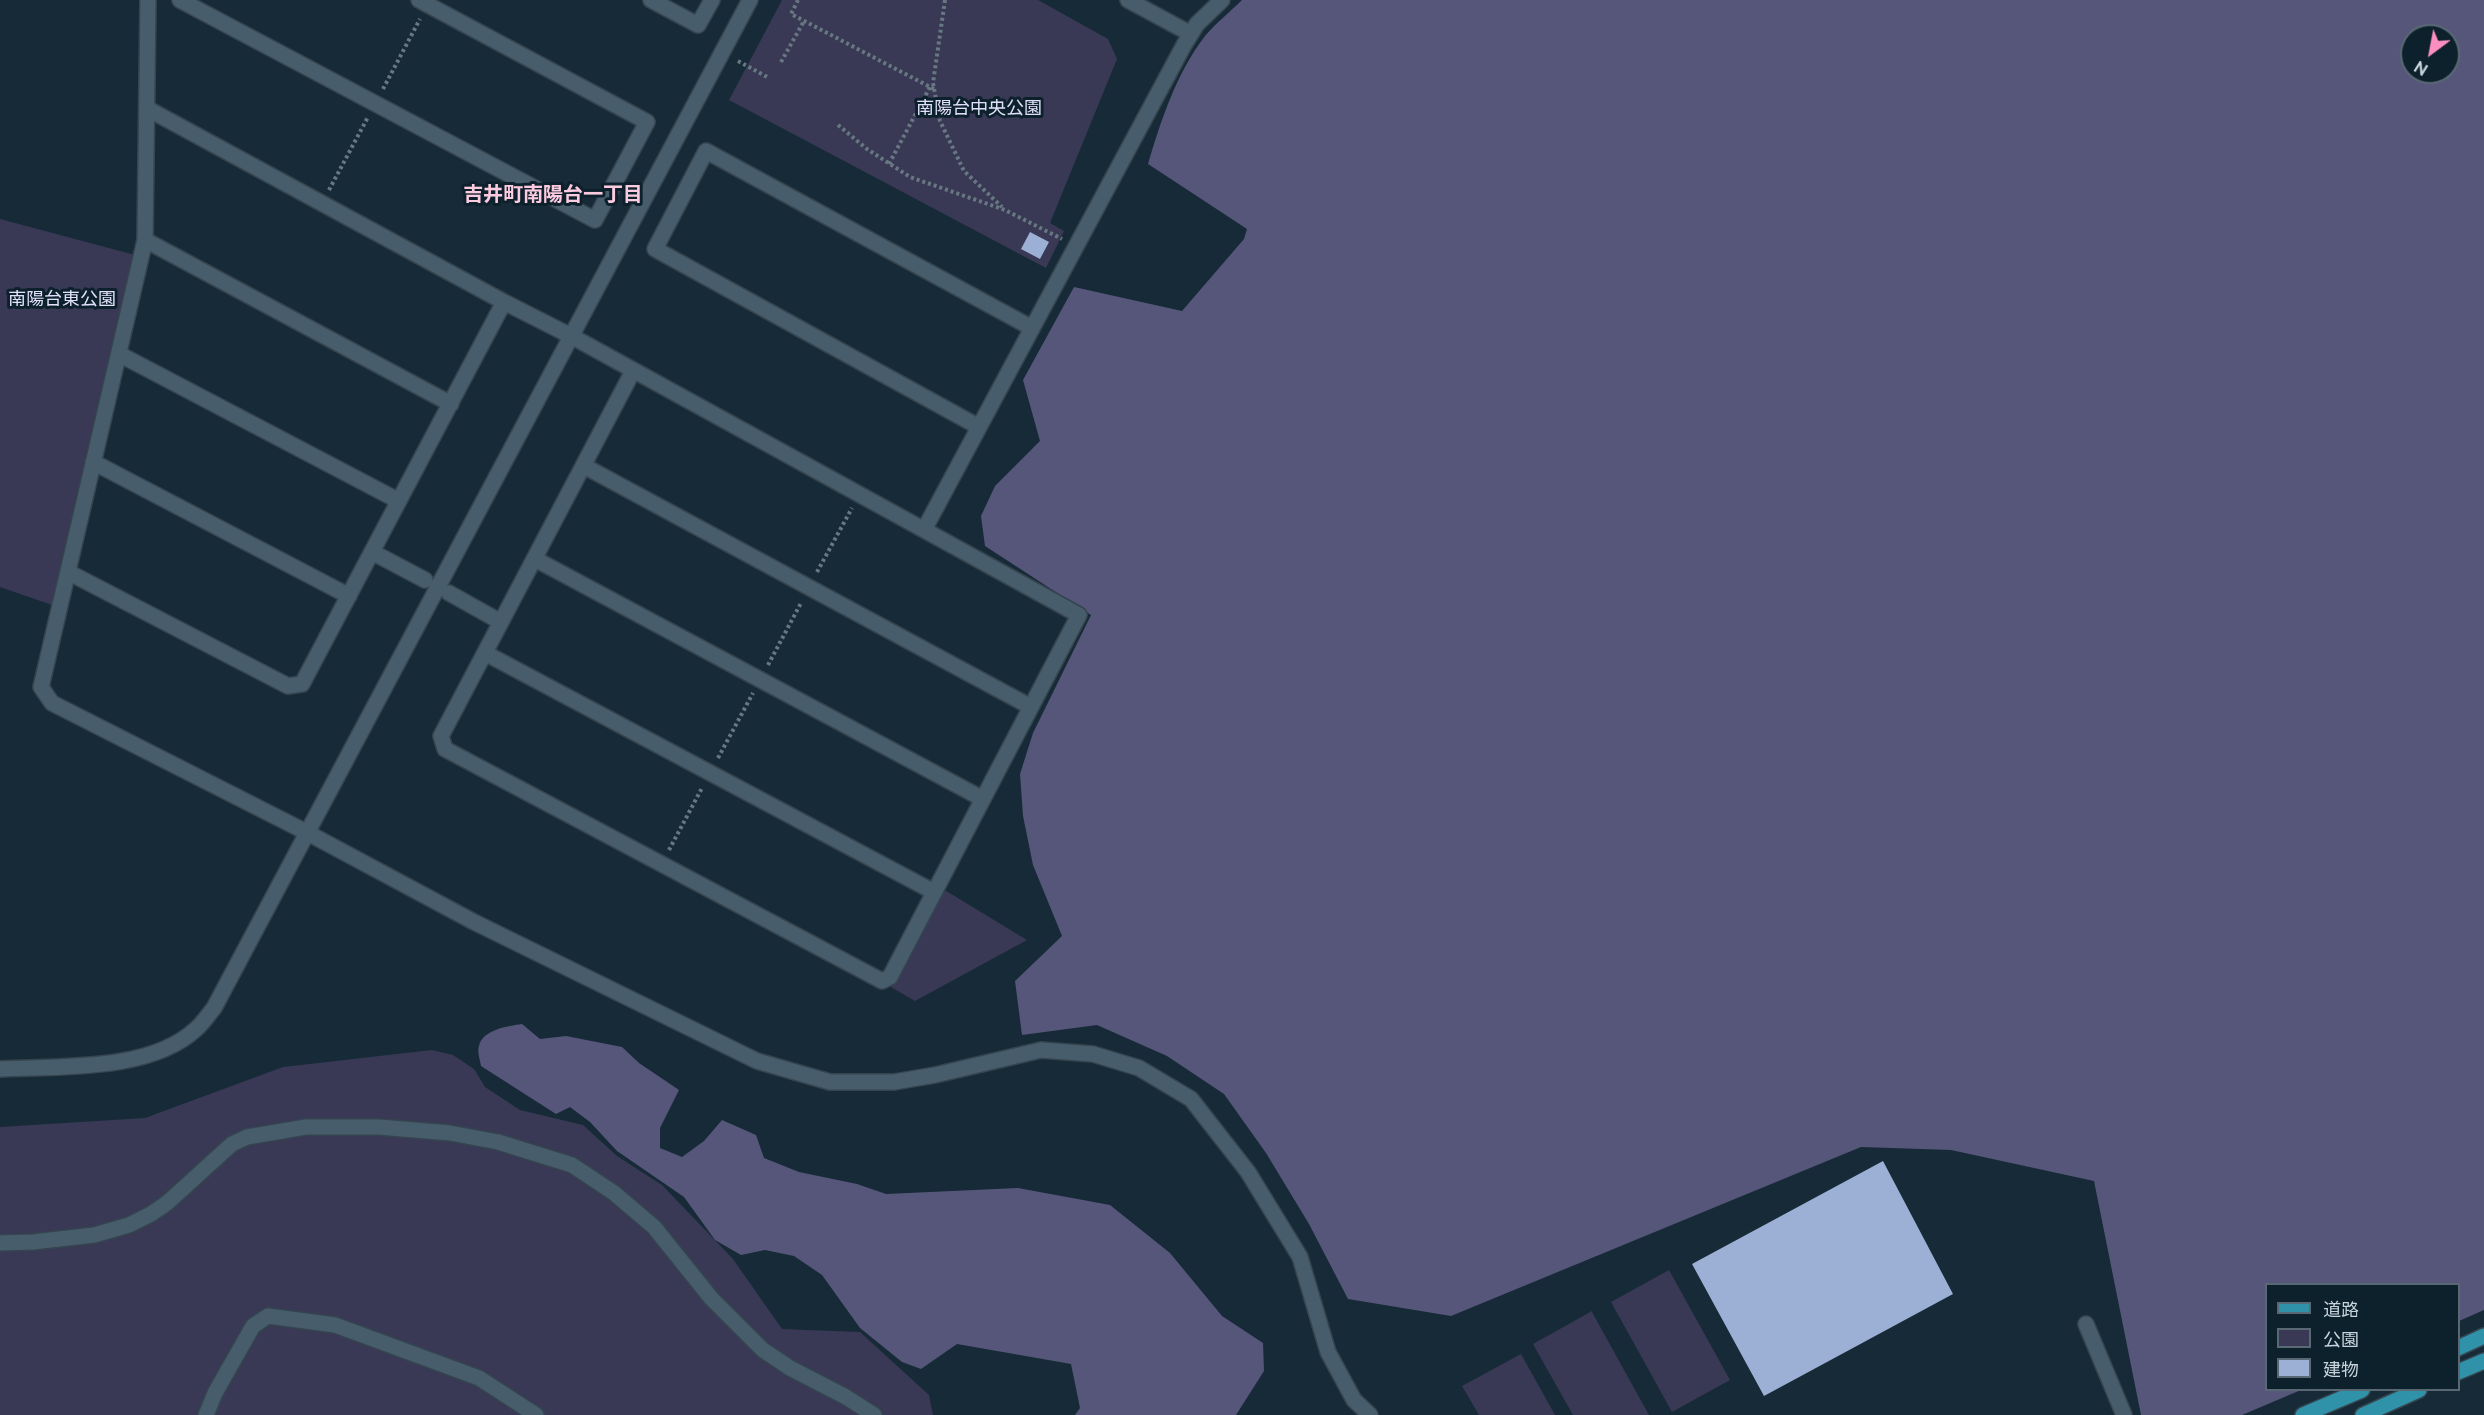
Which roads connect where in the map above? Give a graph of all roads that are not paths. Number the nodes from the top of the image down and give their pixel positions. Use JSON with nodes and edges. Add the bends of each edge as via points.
{"nodes":[{"id":1,"x":148,"y":0,"type":"edge"},
{"id":2,"x":180,"y":0,"type":"edge"},
{"id":3,"x":419,"y":0,"type":"edge"},
{"id":4,"x":651,"y":0,"type":"edge"},
{"id":5,"x":712,"y":0,"type":"edge"},
{"id":6,"x":750,"y":0,"type":"edge"},
{"id":7,"x":1128,"y":0,"type":"edge"},
{"id":8,"x":1222,"y":0,"type":"edge"},
{"id":9,"x":1191,"y":34,"type":"junction"},
{"id":10,"x":148,"y":109,"type":"junction"},
{"id":11,"x":145,"y":240,"type":"junction"},
{"id":12,"x":504,"y":302,"type":"junction"},
{"id":13,"x":1032,"y":327,"type":"junction"},
{"id":14,"x":573,"y":337,"type":"junction"},
{"id":15,"x":119,"y":354,"type":"junction"},
{"id":16,"x":633,"y":371,"type":"junction"},
{"id":17,"x":451,"y":404,"type":"junction"},
{"id":18,"x":979,"y":427,"type":"junction"},
{"id":19,"x":93,"y":462,"type":"junction"},
{"id":20,"x":584,"y":466,"type":"junction"},
{"id":21,"x":399,"y":501,"type":"junction"},
{"id":22,"x":925,"y":528,"type":"junction"},
{"id":23,"x":372,"y":552,"type":"junction"},
{"id":24,"x":535,"y":559,"type":"junction"},
{"id":25,"x":68,"y":572,"type":"junction"},
{"id":26,"x":425,"y":580,"type":"dead end"},
{"id":27,"x":449,"y":592,"type":"dead end"},
{"id":28,"x":349,"y":596,"type":"junction"},
{"id":29,"x":501,"y":622,"type":"junction"},
{"id":30,"x":485,"y":653,"type":"junction"},
{"id":31,"x":1031,"y":707,"type":"junction"},
{"id":32,"x":982,"y":800,"type":"junction"},
{"id":33,"x":306,"y":832,"type":"junction"},
{"id":34,"x":934,"y":892,"type":"junction"},
{"id":35,"x":0,"y":1069,"type":"edge"},
{"id":36,"x":0,"y":1243,"type":"edge"},
{"id":37,"x":2086,"y":1324,"type":"dead end"},
{"id":38,"x":2484,"y":1336,"type":"edge"},
{"id":39,"x":2460,"y":1346,"type":"edge"},
{"id":40,"x":2484,"y":1361,"type":"edge"},
{"id":41,"x":2460,"y":1371,"type":"edge"},
{"id":42,"x":2357,"y":1391,"type":"edge"},
{"id":43,"x":2415,"y":1391,"type":"edge"},
{"id":44,"x":206,"y":1415,"type":"edge"},
{"id":45,"x":537,"y":1415,"type":"edge"},
{"id":46,"x":874,"y":1415,"type":"edge"},
{"id":47,"x":1370,"y":1415,"type":"edge"},
{"id":48,"x":2124,"y":1415,"type":"edge"},
{"id":49,"x":2303,"y":1415,"type":"edge"},
{"id":50,"x":2363,"y":1415,"type":"edge"}],
"edges":[{"from":1,"to":10,"type":"street"},
{"from":2,"to":3,"type":"street","via":[[595,220],[647,122]]},
{"from":4,"to":5,"type":"street","via":[[698,25]]},
{"from":6,"to":14,"type":"street"},
{"from":7,"to":9,"type":"street"},
{"from":8,"to":9,"type":"street"},
{"from":9,"to":13,"type":"street"},
{"from":10,"to":11,"type":"street"},
{"from":10,"to":12,"type":"street"},
{"from":11,"to":15,"type":"street"},
{"from":11,"to":17,"type":"street"},
{"from":12,"to":14,"type":"street"},
{"from":12,"to":17,"type":"street"},
{"from":13,"to":18,"type":"street"},
{"from":13,"to":18,"type":"street","via":[[706,151],[655,249]]},
{"from":14,"to":16,"type":"street"},
{"from":14,"to":33,"type":"street"},
{"from":15,"to":19,"type":"street"},
{"from":15,"to":21,"type":"street"},
{"from":16,"to":20,"type":"street"},
{"from":16,"to":22,"type":"street"},
{"from":17,"to":21,"type":"street"},
{"from":18,"to":22,"type":"street"},
{"from":19,"to":25,"type":"street"},
{"from":19,"to":28,"type":"street"},
{"from":20,"to":24,"type":"street"},
{"from":20,"to":31,"type":"street"},
{"from":21,"to":23,"type":"street"},
{"from":22,"to":31,"type":"street","via":[[1079,615]]},
{"from":23,"to":26,"type":"street"},
{"from":23,"to":28,"type":"street"},
{"from":24,"to":29,"type":"street"},
{"from":24,"to":32,"type":"street"},
{"from":25,"to":28,"type":"street","via":[[288,686],[302,684]]},
{"from":25,"to":33,"type":"street","via":[[41,687],[52,703]]},
{"from":27,"to":29,"type":"street"},
{"from":29,"to":30,"type":"street"},
{"from":30,"to":34,"type":"street"},
{"from":30,"to":34,"type":"street","via":[[441,736],[445,749],[882,981],[890,978]]},
{"from":31,"to":32,"type":"street"},
{"from":32,"to":34,"type":"street"},
{"from":33,"to":35,"type":"street","via":[[214,1008],[196,1030],[149,1056],[121,1062]]},
{"from":33,"to":47,"type":"street","via":[[474,922],[757,1061],[830,1082],[894,1082],[935,1076],[1041,1050],[1093,1054],[1139,1068],[1191,1099],[1248,1172],[1300,1257],[1328,1352],[1354,1400]]},
{"from":36,"to":46,"type":"street","via":[[94,1235],[129,1225],[167,1203],[232,1144],[247,1137],[306,1127],[379,1127],[498,1142],[572,1165],[614,1193],[654,1227],[711,1298],[763,1350]]},
{"from":37,"to":48,"type":"street"},
{"from":38,"to":39,"type":"main road"},
{"from":40,"to":41,"type":"main road"},
{"from":42,"to":49,"type":"main road"},
{"from":43,"to":50,"type":"main road"},
{"from":44,"to":45,"type":"street","via":[[253,1326],[268,1316],[335,1325],[478,1378]]}]}
